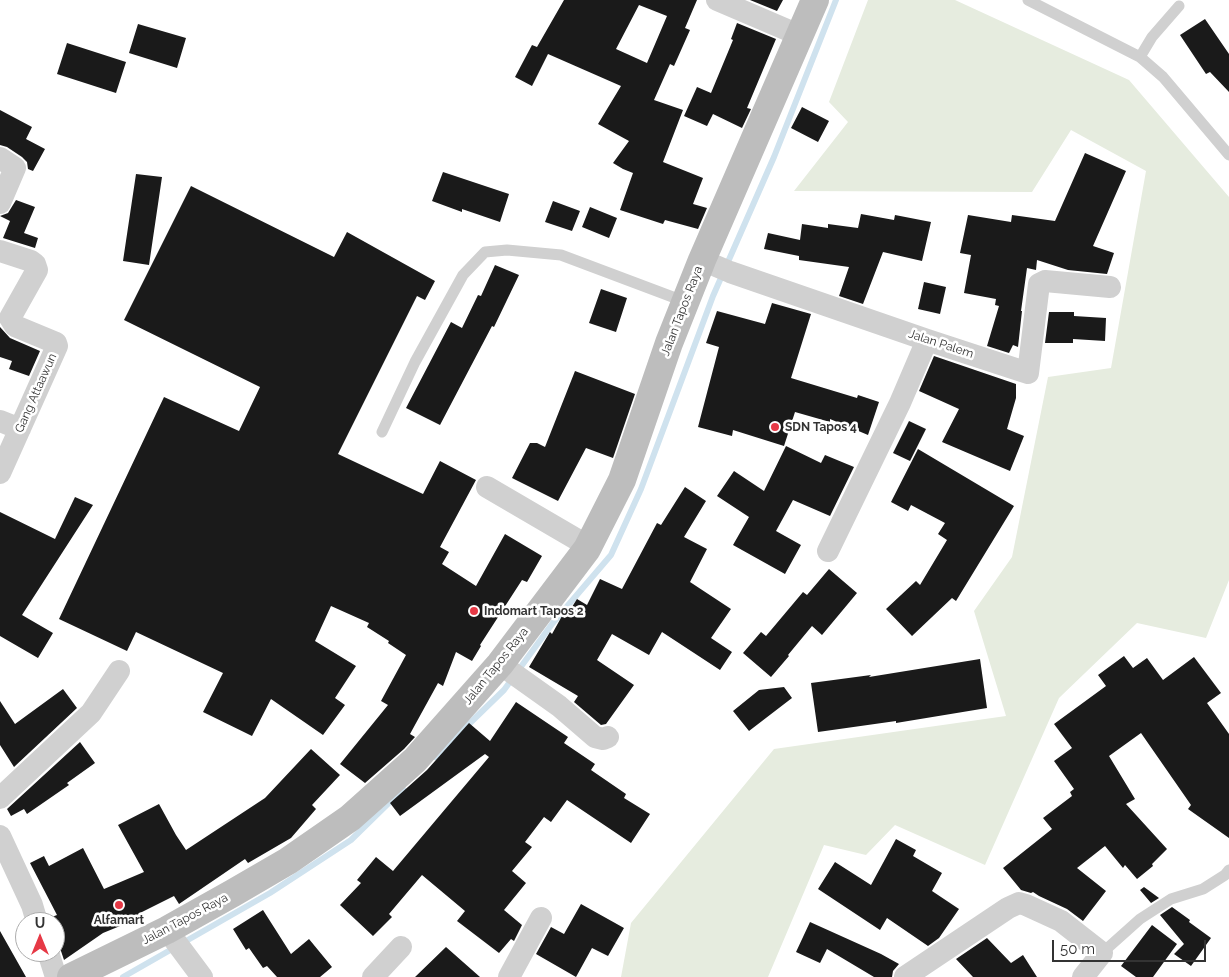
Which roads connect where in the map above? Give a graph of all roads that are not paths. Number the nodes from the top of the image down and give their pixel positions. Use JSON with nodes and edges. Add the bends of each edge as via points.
{"nodes":[{"id":1,"x":717,"y":0,"type":"edge"},
{"id":2,"x":815,"y":0,"type":"edge"},
{"id":3,"x":1028,"y":0,"type":"edge"},
{"id":4,"x":1179,"y":6,"type":"dead end"},
{"id":5,"x":799,"y":35,"type":"junction"},
{"id":6,"x":1140,"y":57,"type":"junction"},
{"id":7,"x":1229,"y":155,"type":"edge"},
{"id":8,"x":0,"y":158,"type":"edge"},
{"id":9,"x":0,"y":203,"type":"edge"},
{"id":10,"x":0,"y":251,"type":"edge"},
{"id":11,"x":716,"y":266,"type":"junction"},
{"id":12,"x":1110,"y":287,"type":"dead end"},
{"id":13,"x":686,"y":302,"type":"junction"},
{"id":14,"x":927,"y":340,"type":"junction"},
{"id":15,"x":10,"y":425,"type":"edge"},
{"id":16,"x":382,"y":432,"type":"dead end"},
{"id":17,"x":0,"y":473,"type":"edge"},
{"id":18,"x":487,"y":487,"type":"dead end"},
{"id":19,"x":588,"y":546,"type":"junction"},
{"id":20,"x":828,"y":550,"type":"dead end"},
{"id":21,"x":119,"y":671,"type":"dead end"},
{"id":22,"x":511,"y":671,"type":"junction"},
{"id":23,"x":608,"y":737,"type":"dead end"},
{"id":24,"x":0,"y":798,"type":"edge"},
{"id":25,"x":0,"y":836,"type":"edge"},
{"id":26,"x":1229,"y":870,"type":"edge"},
{"id":27,"x":34,"y":912,"type":"edge"},
{"id":28,"x":541,"y":918,"type":"dead end"},
{"id":29,"x":168,"y":932,"type":"junction"},
{"id":30,"x":401,"y":947,"type":"dead end"},
{"id":31,"x":1102,"y":953,"type":"junction"},
{"id":32,"x":51,"y":962,"type":"edge"},
{"id":33,"x":56,"y":977,"type":"edge"},
{"id":34,"x":71,"y":977,"type":"edge"},
{"id":35,"x":202,"y":977,"type":"edge"},
{"id":36,"x":374,"y":977,"type":"edge"},
{"id":37,"x":509,"y":977,"type":"edge"},
{"id":38,"x":905,"y":977,"type":"edge"},
{"id":39,"x":1083,"y":977,"type":"edge"}],
"edges":[{"from":1,"to":5,"type":"street"},
{"from":2,"to":5,"type":"main road","name":"Jalan Tapos Raya"},
{"from":3,"to":6,"type":"lane"},
{"from":4,"to":6,"type":"lane","via":[[1152,37]]},
{"from":5,"to":11,"type":"main road","name":"Jalan Tapos Raya"},
{"from":6,"to":7,"type":"lane","via":[[1163,77]]},
{"from":8,"to":9,"type":"street","via":[[16,168]]},
{"from":10,"to":15,"type":"street","name":"Gang Attaawun","via":[[31,261],[37,270],[10,318],[15,326],[58,346]]},
{"from":11,"to":13,"type":"main road","name":"Jalan Tapos Raya"},
{"from":11,"to":14,"type":"street","name":"Jalan Palem"},
{"from":12,"to":14,"type":"street","name":"Jalan Palem","via":[[1045,281],[1039,284],[1028,373]]},
{"from":13,"to":16,"type":"lane","via":[[561,254],[507,250],[485,252],[463,275],[415,362]]},
{"from":13,"to":19,"type":"main road","name":"Jalan Tapos Raya","via":[[622,480]]},
{"from":14,"to":20,"type":"street"},
{"from":15,"to":17,"type":"street","name":"Gang Attaawun"},
{"from":18,"to":19,"type":"street"},
{"from":19,"to":22,"type":"main road","name":"Jalan Tapos Raya"},
{"from":21,"to":24,"type":"street","via":[[91,713]]},
{"from":22,"to":23,"type":"street","via":[[595,737]]},
{"from":22,"to":29,"type":"main road","name":"Jalan Tapos Raya","via":[[350,818],[288,860]]},
{"from":25,"to":27,"type":"street"},
{"from":26,"to":31,"type":"lane","via":[[1203,888],[1170,900],[1140,919]]},
{"from":28,"to":37,"type":"street"},
{"from":29,"to":34,"type":"main road","name":"Jalan Tapos Raya"},
{"from":29,"to":35,"type":"street"},
{"from":30,"to":36,"type":"street"},
{"from":31,"to":38,"type":"street","via":[[1061,921],[1019,903]]},
{"from":31,"to":39,"type":"street"},
{"from":32,"to":33,"type":"street"}]}
